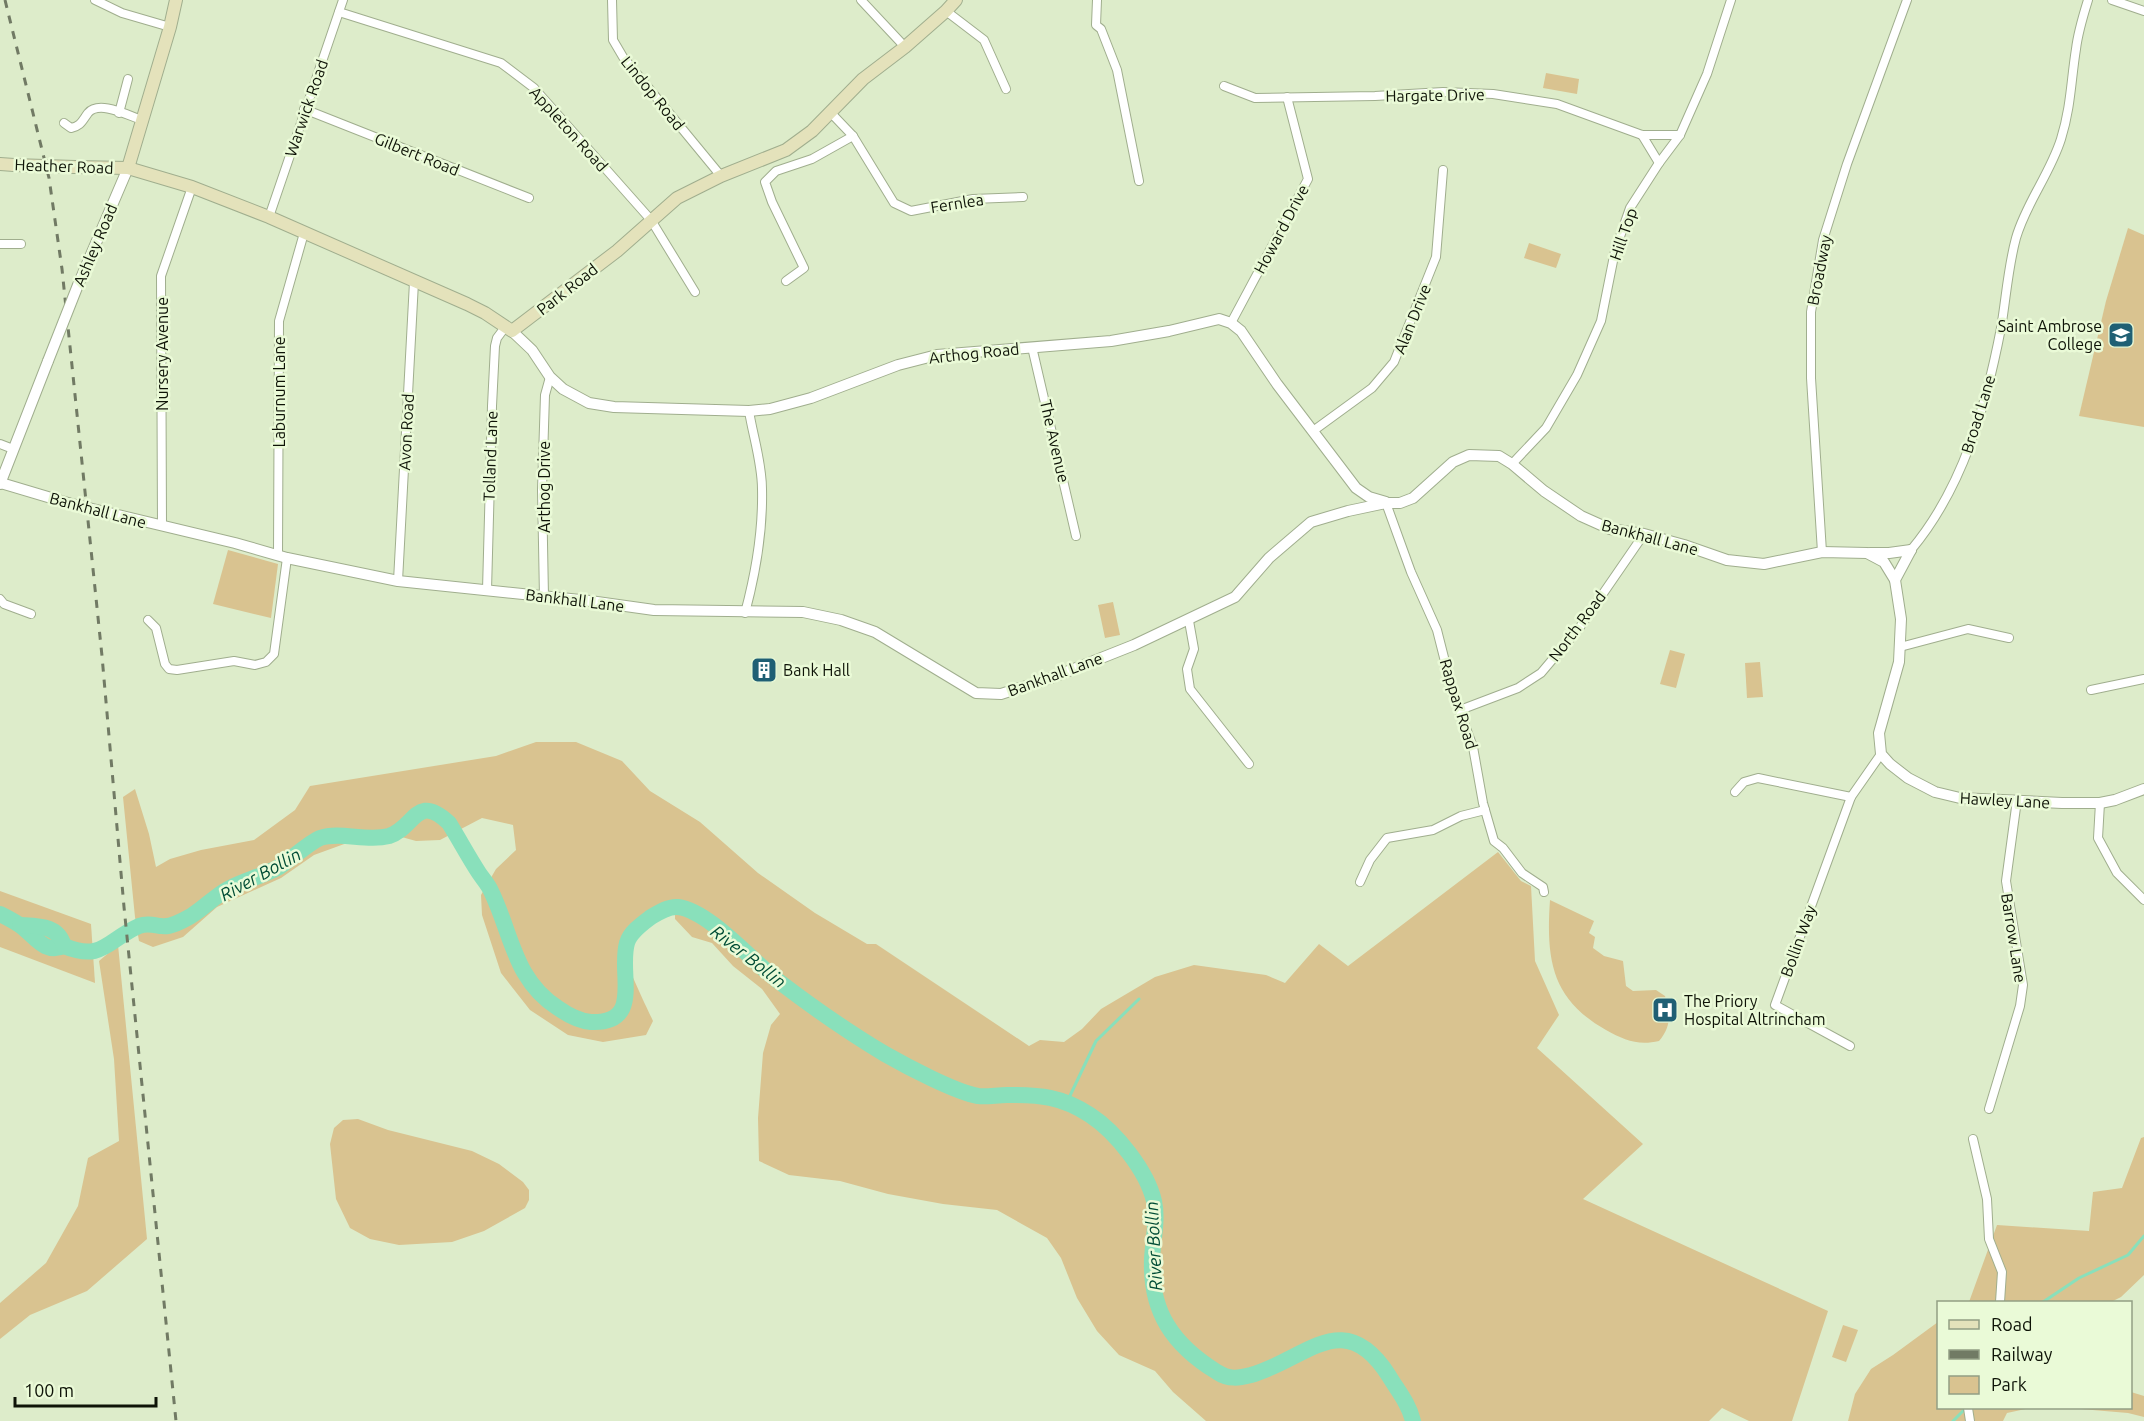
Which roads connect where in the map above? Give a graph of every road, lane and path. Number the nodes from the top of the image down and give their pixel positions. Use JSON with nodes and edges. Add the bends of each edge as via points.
{"nodes":[{"id":1,"x":95,"y":0,"type":"edge"},
{"id":2,"x":176,"y":0,"type":"edge"},
{"id":3,"x":343,"y":0,"type":"edge"},
{"id":4,"x":612,"y":0,"type":"edge"},
{"id":5,"x":861,"y":0,"type":"edge"},
{"id":6,"x":956,"y":0,"type":"edge"},
{"id":7,"x":1097,"y":0,"type":"edge"},
{"id":8,"x":1731,"y":0,"type":"edge"},
{"id":9,"x":1907,"y":0,"type":"edge"},
{"id":10,"x":2088,"y":0,"type":"edge"},
{"id":11,"x":2112,"y":0,"type":"edge"},
{"id":12,"x":946,"y":11,"type":"junction"},
{"id":13,"x":2144,"y":11,"type":"edge"},
{"id":14,"x":339,"y":12,"type":"junction"},
{"id":15,"x":170,"y":27,"type":"junction"},
{"id":16,"x":905,"y":47,"type":"junction"},
{"id":17,"x":128,"y":79,"type":"dead end"},
{"id":18,"x":1224,"y":86,"type":"dead end"},
{"id":19,"x":1006,"y":89,"type":"dead end"},
{"id":20,"x":1287,"y":97,"type":"junction"},
{"id":21,"x":304,"y":109,"type":"junction"},
{"id":22,"x":119,"y":113,"type":"junction"},
{"id":23,"x":831,"y":113,"type":"junction"},
{"id":24,"x":142,"y":120,"type":"junction"},
{"id":25,"x":64,"y":123,"type":"dead end"},
{"id":26,"x":1642,"y":135,"type":"junction"},
{"id":27,"x":1680,"y":135,"type":"junction"},
{"id":28,"x":853,"y":136,"type":"junction"},
{"id":29,"x":1659,"y":163,"type":"junction"},
{"id":30,"x":0,"y":164,"type":"edge"},
{"id":31,"x":128,"y":168,"type":"junction"},
{"id":32,"x":1443,"y":170,"type":"dead end"},
{"id":33,"x":721,"y":176,"type":"junction"},
{"id":34,"x":1139,"y":181,"type":"dead end"},
{"id":35,"x":192,"y":187,"type":"junction"},
{"id":36,"x":1023,"y":196,"type":"dead end"},
{"id":37,"x":529,"y":198,"type":"dead end"},
{"id":38,"x":269,"y":217,"type":"junction"},
{"id":39,"x":651,"y":220,"type":"junction"},
{"id":40,"x":304,"y":233,"type":"junction"},
{"id":41,"x":0,"y":244,"type":"edge"},
{"id":42,"x":21,"y":244,"type":"dead end"},
{"id":43,"x":786,"y":281,"type":"dead end"},
{"id":44,"x":414,"y":282,"type":"junction"},
{"id":45,"x":695,"y":292,"type":"dead end"},
{"id":46,"x":1231,"y":322,"type":"junction"},
{"id":47,"x":509,"y":328,"type":"junction"},
{"id":48,"x":1032,"y":347,"type":"junction"},
{"id":49,"x":550,"y":377,"type":"junction"},
{"id":50,"x":749,"y":411,"type":"junction"},
{"id":51,"x":1313,"y":431,"type":"junction"},
{"id":52,"x":0,"y":444,"type":"edge"},
{"id":53,"x":13,"y":449,"type":"junction"},
{"id":54,"x":1512,"y":464,"type":"junction"},
{"id":55,"x":0,"y":484,"type":"edge"},
{"id":56,"x":1386,"y":502,"type":"junction"},
{"id":57,"x":162,"y":526,"type":"junction"},
{"id":58,"x":1644,"y":534,"type":"junction"},
{"id":59,"x":1076,"y":536,"type":"dead end"},
{"id":60,"x":1911,"y":550,"type":"junction"},
{"id":61,"x":1822,"y":552,"type":"junction"},
{"id":62,"x":1867,"y":553,"type":"junction"},
{"id":63,"x":283,"y":557,"type":"junction"},
{"id":64,"x":1895,"y":580,"type":"junction"},
{"id":65,"x":398,"y":581,"type":"junction"},
{"id":66,"x":487,"y":590,"type":"junction"},
{"id":67,"x":544,"y":597,"type":"junction"},
{"id":68,"x":0,"y":599,"type":"edge"},
{"id":69,"x":745,"y":613,"type":"junction"},
{"id":70,"x":31,"y":614,"type":"dead end"},
{"id":71,"x":148,"y":620,"type":"dead end"},
{"id":72,"x":1189,"y":621,"type":"junction"},
{"id":73,"x":2009,"y":638,"type":"dead end"},
{"id":74,"x":1900,"y":647,"type":"junction"},
{"id":75,"x":2144,"y":679,"type":"edge"},
{"id":76,"x":2091,"y":690,"type":"dead end"},
{"id":77,"x":1460,"y":711,"type":"junction"},
{"id":78,"x":1881,"y":754,"type":"junction"},
{"id":79,"x":1250,"y":764,"type":"dead end"},
{"id":80,"x":2144,"y":789,"type":"edge"},
{"id":81,"x":1735,"y":792,"type":"dead end"},
{"id":82,"x":1851,"y":797,"type":"junction"},
{"id":83,"x":2017,"y":800,"type":"junction"},
{"id":84,"x":2100,"y":803,"type":"junction"},
{"id":85,"x":1485,"y":810,"type":"junction"},
{"id":86,"x":1360,"y":882,"type":"dead end"},
{"id":87,"x":1544,"y":892,"type":"dead end"},
{"id":88,"x":2144,"y":900,"type":"edge"},
{"id":89,"x":1850,"y":1046,"type":"dead end"},
{"id":90,"x":1989,"y":1108,"type":"dead end"},
{"id":91,"x":1973,"y":1139,"type":"dead end"},
{"id":92,"x":2000,"y":1301,"type":"edge"}],
"edges":[{"from":1,"to":15,"type":"street","via":[[122,13]]},
{"from":2,"to":15,"type":"main road","name":"Ashley Road"},
{"from":3,"to":14,"type":"street","name":"Warwick Road"},
{"from":4,"to":33,"type":"street","name":"Lindop Road","via":[[613,40],[623,57]]},
{"from":5,"to":16,"type":"street"},
{"from":6,"to":12,"type":"main road","name":"Park Road"},
{"from":7,"to":34,"type":"street","via":[[1096,25],[1117,70]]},
{"from":8,"to":27,"type":"street","name":"Hill Top","via":[[1707,74]]},
{"from":9,"to":61,"type":"street","name":"Broadway","via":[[1827,229],[1811,312],[1810,378]]},
{"from":10,"to":60,"type":"street","name":"Broad Lane","via":[[2076,48],[2070,107],[2061,140],[2016,240],[2000,331],[1972,439],[1939,511]]},
{"from":11,"to":13,"type":"street"},
{"from":12,"to":16,"type":"main road","name":"Park Road"},
{"from":12,"to":19,"type":"street","via":[[984,40]]},
{"from":14,"to":21,"type":"street","name":"Warwick Road"},
{"from":14,"to":39,"type":"street","name":"Appleton Road","via":[[501,63],[534,88]]},
{"from":15,"to":24,"type":"main road","name":"Ashley Road"},
{"from":16,"to":23,"type":"main road","name":"Park Road","via":[[863,80]]},
{"from":17,"to":22,"type":"street"},
{"from":18,"to":20,"type":"street","name":"Hargate Drive","via":[[1255,98]]},
{"from":20,"to":26,"type":"street","name":"Hargate Drive","via":[[1493,94],[1557,105]]},
{"from":20,"to":46,"type":"street","name":"Howard Drive","via":[[1308,179]]},
{"from":21,"to":37,"type":"street","name":"Gilbert Road"},
{"from":21,"to":38,"type":"street","name":"Warwick Road"},
{"from":22,"to":24,"type":"street"},
{"from":22,"to":25,"type":"street","via":[[96,108],[75,128]]},
{"from":23,"to":28,"type":"street","name":"Fernlea"},
{"from":23,"to":33,"type":"main road","name":"Park Road","via":[[786,150]]},
{"from":24,"to":31,"type":"main road","name":"Ashley Road"},
{"from":26,"to":27,"type":"street","name":"Hargate Drive"},
{"from":26,"to":29,"type":"street"},
{"from":27,"to":29,"type":"street","name":"Hill Top"},
{"from":28,"to":36,"type":"street","name":"Fernlea","via":[[894,203],[911,211],[973,199]]},
{"from":28,"to":43,"type":"street","via":[[812,159],[776,171],[765,182],[804,268]]},
{"from":29,"to":54,"type":"street","name":"Hill Top","via":[[1630,208],[1615,251],[1601,321],[1577,375],[1546,428]]},
{"from":30,"to":31,"type":"main road","name":"Heather Road","bridge":true},
{"from":31,"to":35,"type":"main road"},
{"from":31,"to":53,"type":"street","name":"Ashley Road","bridge":true},
{"from":32,"to":51,"type":"street","name":"Alan Drive","via":[[1436,257],[1394,362],[1372,388]]},
{"from":33,"to":39,"type":"main road","name":"Park Road","via":[[677,198]]},
{"from":35,"to":38,"type":"main road"},
{"from":35,"to":57,"type":"street","name":"Nursery Avenue","via":[[161,276]]},
{"from":38,"to":40,"type":"main road"},
{"from":39,"to":45,"type":"street","name":"Appleton Road"},
{"from":39,"to":47,"type":"main road","name":"Park Road","via":[[617,250]]},
{"from":40,"to":44,"type":"main road"},
{"from":40,"to":63,"type":"street","name":"Laburnum Lane","via":[[279,321]]},
{"from":41,"to":42,"type":"street"},
{"from":44,"to":47,"type":"main road","via":[[467,304]]},
{"from":44,"to":65,"type":"street","name":"Avon Road"},
{"from":46,"to":48,"type":"street","name":"Arthog Road","via":[[1218,319],[1111,341]]},
{"from":46,"to":51,"type":"street"},
{"from":47,"to":49,"type":"street","name":"Arthog Road","via":[[532,350]]},
{"from":47,"to":66,"type":"street","name":"Tolland Lane","via":[[497,338],[495,346]]},
{"from":48,"to":50,"type":"street","name":"Arthog Road","via":[[919,358],[811,398]]},
{"from":48,"to":59,"type":"street","name":"The Avenue"},
{"from":49,"to":50,"type":"street","name":"Arthog Road","via":[[578,398],[601,406]]},
{"from":49,"to":67,"type":"street","name":"Arthog Drive","via":[[545,395],[542,490]]},
{"from":50,"to":69,"type":"street","via":[[762,487],[760,539]]},
{"from":51,"to":56,"type":"street","via":[[1356,488]]},
{"from":52,"to":53,"type":"street"},
{"from":53,"to":55,"type":"street","name":"Ashley Road"},
{"from":54,"to":56,"type":"street","name":"Bankhall Lane","via":[[1499,456],[1469,455],[1453,462],[1413,498],[1400,503]]},
{"from":54,"to":58,"type":"street","name":"Bankhall Lane","via":[[1581,516],[1610,529]]},
{"from":55,"to":57,"type":"street","name":"Bankhall Lane","bridge":true},
{"from":56,"to":72,"type":"street","name":"Bankhall Lane","via":[[1311,522],[1269,558],[1235,597]]},
{"from":56,"to":77,"type":"street","name":"Rappax Road","via":[[1437,630]]},
{"from":57,"to":63,"type":"street","name":"Bankhall Lane"},
{"from":58,"to":61,"type":"street","name":"Bankhall Lane","via":[[1727,560],[1764,564]]},
{"from":58,"to":77,"type":"street","name":"North Road","via":[[1580,627],[1541,673],[1518,688]]},
{"from":60,"to":62,"type":"street","name":"Bankhall Lane"},
{"from":60,"to":64,"type":"street","name":"Broad Lane"},
{"from":61,"to":62,"type":"street","name":"Bankhall Lane"},
{"from":62,"to":64,"type":"street","via":[[1884,562]]},
{"from":63,"to":65,"type":"street","name":"Bankhall Lane"},
{"from":63,"to":71,"type":"street","name":"Laburnum Lane","via":[[274,654],[266,662],[255,665],[234,661],[169,669],[156,628]]},
{"from":64,"to":74,"type":"street","via":[[1901,619]]},
{"from":65,"to":66,"type":"street","name":"Bankhall Lane"},
{"from":66,"to":67,"type":"street","name":"Bankhall Lane"},
{"from":67,"to":69,"type":"street","name":"Bankhall Lane","via":[[654,610]]},
{"from":68,"to":70,"type":"street"},
{"from":69,"to":72,"type":"street","name":"Bankhall Lane","via":[[804,612],[841,620],[875,633],[976,693],[1001,694]]},
{"from":72,"to":79,"type":"street","via":[[1194,649],[1187,669],[1190,689]]},
{"from":73,"to":74,"type":"street","via":[[1968,628]]},
{"from":74,"to":78,"type":"street","via":[[1879,733]]},
{"from":75,"to":76,"type":"street"},
{"from":77,"to":85,"type":"street","name":"Rappax Road","via":[[1473,747]]},
{"from":78,"to":82,"type":"street","name":"Bollin Way"},
{"from":78,"to":83,"type":"street","name":"Hawley Lane","via":[[1908,778],[1935,792],[1960,798]]},
{"from":80,"to":84,"type":"street","name":"Hawley Lane"},
{"from":81,"to":82,"type":"street","via":[[1749,780],[1768,778]]},
{"from":82,"to":89,"type":"street","name":"Bollin Way","via":[[1775,1005]]},
{"from":83,"to":84,"type":"street","name":"Hawley Lane"},
{"from":83,"to":90,"type":"street","name":"Barrow Lane","via":[[2006,881],[2024,985]]},
{"from":84,"to":88,"type":"street","via":[[2098,838],[2116,873]]},
{"from":85,"to":86,"type":"street","via":[[1461,816],[1433,830],[1387,838]]},
{"from":85,"to":87,"type":"street","name":"Rappax Road","via":[[1494,841]]},
{"from":91,"to":92,"type":"street","via":[[1988,1199],[1989,1239],[2002,1272]]}]}
